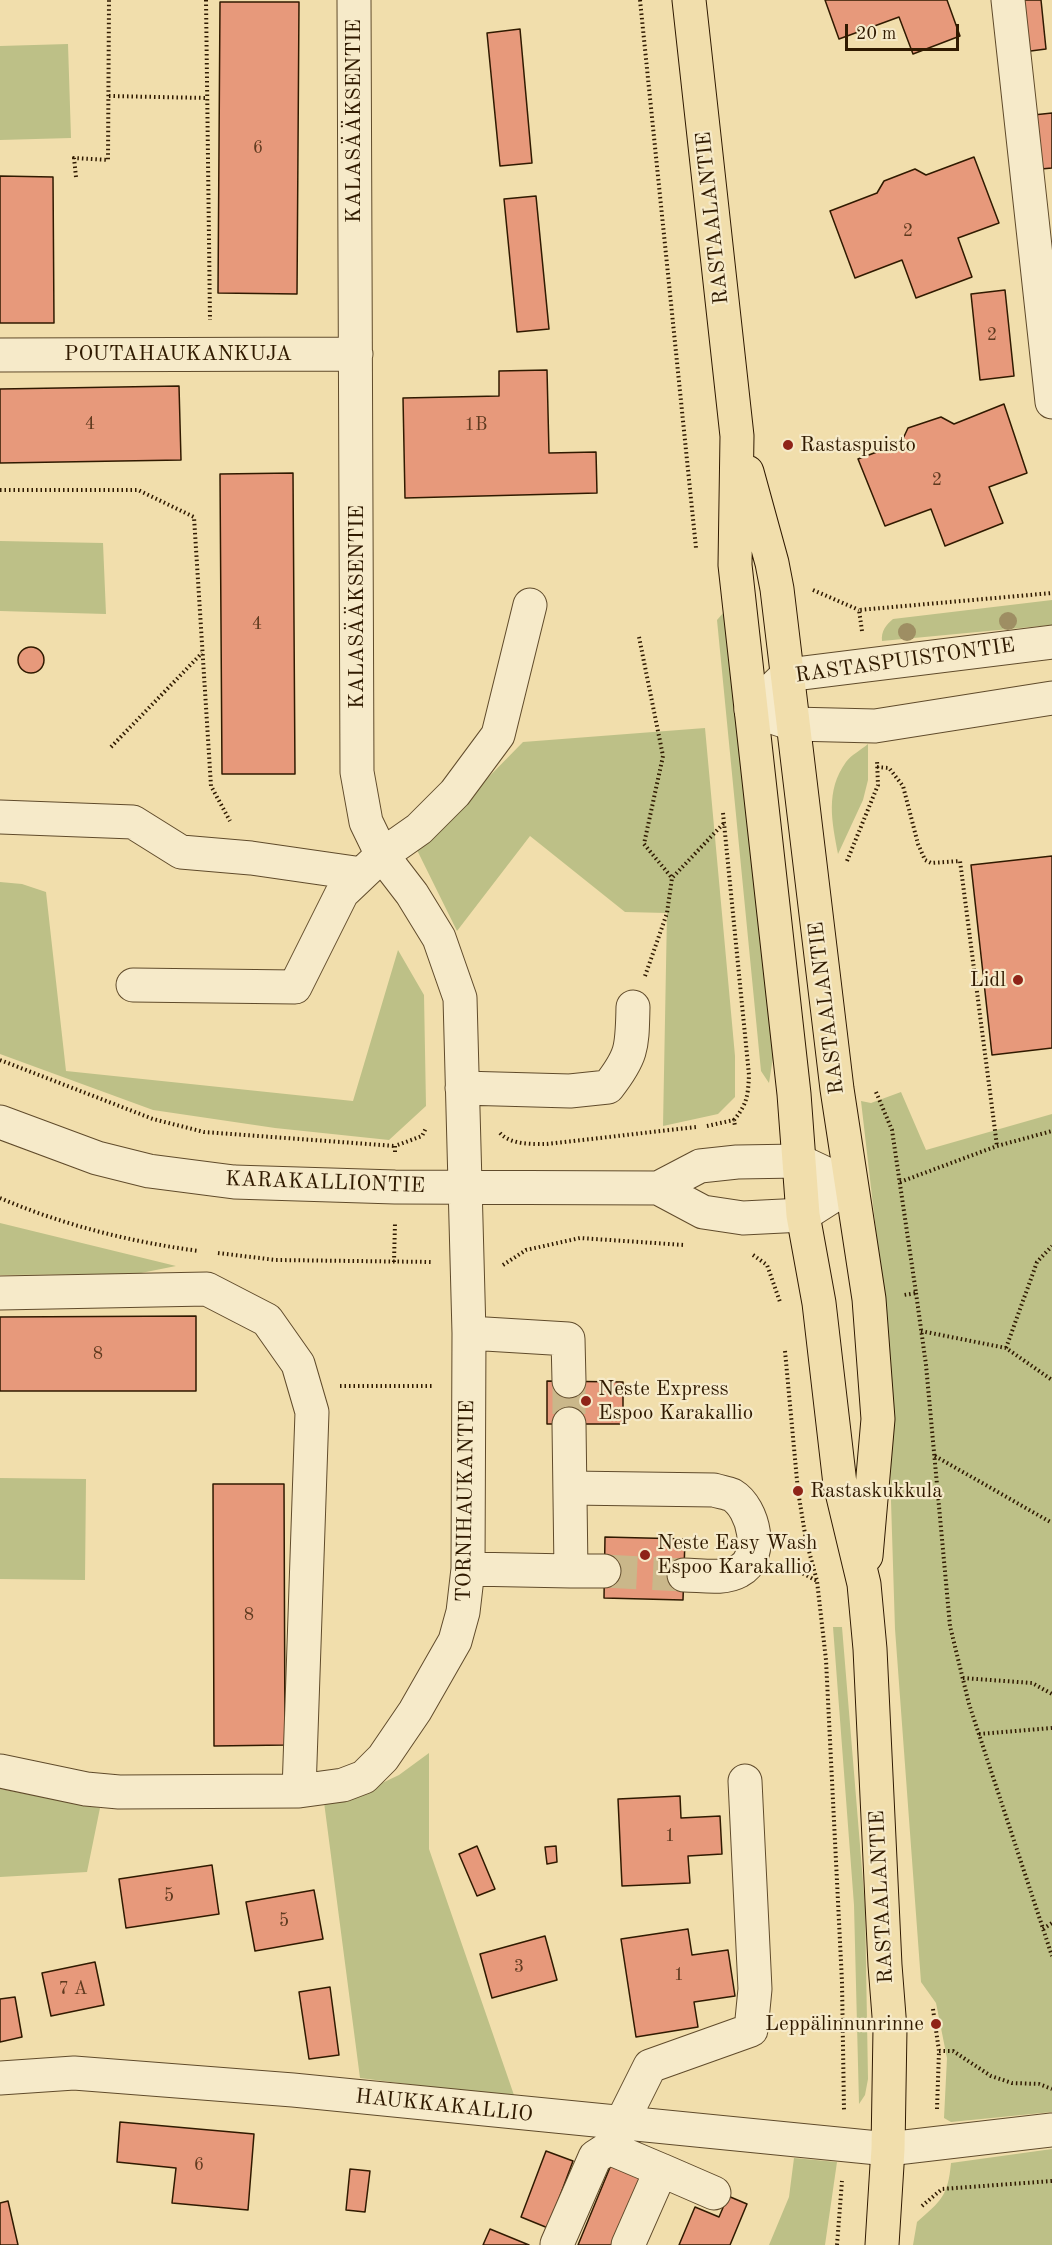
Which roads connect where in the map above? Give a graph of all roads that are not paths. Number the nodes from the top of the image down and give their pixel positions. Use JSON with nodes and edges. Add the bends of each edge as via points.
{"nodes":[{"id":1,"x":354,"y":0,"type":"edge"},
{"id":2,"x":689,"y":0,"type":"edge"},
{"id":3,"x":1008,"y":0,"type":"edge"},
{"id":4,"x":356,"y":354,"type":"junction"},
{"id":5,"x":0,"y":355,"type":"edge"},
{"id":6,"x":1052,"y":402,"type":"edge"},
{"id":7,"x":737,"y":436,"type":"junction"},
{"id":8,"x":530,"y":605,"type":"dead end"},
{"id":9,"x":1052,"y":642,"type":"edge"},
{"id":10,"x":787,"y":675,"type":"junction"},
{"id":11,"x":1052,"y":698,"type":"edge"},
{"id":12,"x":751,"y":710,"type":"junction"},
{"id":13,"x":793,"y":723,"type":"junction"},
{"id":14,"x":0,"y":817,"type":"edge"},
{"id":15,"x":372,"y":864,"type":"junction"},
{"id":16,"x":133,"y":985,"type":"dead end"},
{"id":17,"x":633,"y":1007,"type":"road end"},
{"id":18,"x":462,"y":1088,"type":"junction"},
{"id":19,"x":0,"y":1122,"type":"edge"},
{"id":20,"x":799,"y":1161,"type":"junction"},
{"id":21,"x":850,"y":1185,"type":"junction"},
{"id":22,"x":464,"y":1187,"type":"junction"},
{"id":23,"x":658,"y":1188,"type":"junction"},
{"id":24,"x":803,"y":1215,"type":"junction"},
{"id":25,"x":0,"y":1293,"type":"edge"},
{"id":26,"x":469,"y":1333,"type":"junction"},
{"id":27,"x":569,"y":1381,"type":"tunnel mouth"},
{"id":28,"x":569,"y":1424,"type":"tunnel mouth"},
{"id":29,"x":570,"y":1488,"type":"junction"},
{"id":30,"x":468,"y":1569,"type":"junction"},
{"id":31,"x":571,"y":1571,"type":"junction"},
{"id":32,"x":604,"y":1571,"type":"tunnel mouth"},
{"id":33,"x":684,"y":1575,"type":"tunnel mouth"},
{"id":34,"x":864,"y":1584,"type":"junction"},
{"id":35,"x":0,"y":1771,"type":"edge"},
{"id":36,"x":745,"y":1781,"type":"dead end"},
{"id":37,"x":300,"y":1791,"type":"junction"},
{"id":38,"x":0,"y":2078,"type":"edge"},
{"id":39,"x":1052,"y":2130,"type":"edge"},
{"id":40,"x":616,"y":2136,"type":"junction"},
{"id":41,"x":888,"y":2149,"type":"junction"},
{"id":42,"x":661,"y":2170,"type":"junction"},
{"id":43,"x":714,"y":2193,"type":"dead end"},
{"id":44,"x":883,"y":2230,"type":"edge"},
{"id":45,"x":557,"y":2244,"type":"edge"},
{"id":46,"x":628,"y":2245,"type":"edge"}],
"edges":[{"from":1,"to":4,"type":"street","name":"KALASÄÄKSENTIE"},
{"from":2,"to":7,"type":"main road","name":"RASTAALANTIE"},
{"from":3,"to":6,"type":"street"},
{"from":4,"to":5,"type":"street","name":"POUTAHAUKANKUJA"},
{"from":4,"to":15,"type":"street","name":"KALASÄÄKSENTIE","via":[[357,772]]},
{"from":7,"to":10,"type":"main road","name":"RASTAALANTIE","via":[[772,563]]},
{"from":7,"to":12,"type":"main road","name":"RASTAALANTIE","via":[[735,565]]},
{"from":8,"to":15,"type":"street","via":[[498,735],[455,793],[419,829]]},
{"from":9,"to":10,"type":"street","name":"RASTASPUISTONTIE"},
{"from":10,"to":12,"type":"street","name":"RASTASPUISTONTIE"},
{"from":10,"to":13,"type":"main road","name":"RASTAALANTIE"},
{"from":11,"to":13,"type":"street","via":[[875,726]]},
{"from":12,"to":13,"type":"street"},
{"from":12,"to":20,"type":"main road","name":"RASTAALANTIE"},
{"from":13,"to":21,"type":"main road","name":"RASTAALANTIE"},
{"from":14,"to":15,"type":"street","via":[[133,822],[181,852]]},
{"from":15,"to":16,"type":"street","via":[[342,893],[295,987]]},
{"from":15,"to":18,"type":"street","name":"KALASÄÄKSENTIE","via":[[412,894],[440,938],[460,998]]},
{"from":17,"to":18,"type":"street","via":[[632,1045],[624,1066],[608,1087],[570,1092]]},
{"from":18,"to":22,"type":"street","name":"KALASÄÄKSENTIE"},
{"from":19,"to":22,"type":"street","name":"KARAKALLIONTIE","via":[[97,1158],[149,1171],[234,1182]]},
{"from":20,"to":21,"type":"street","name":"KARAKALLIONTIE"},
{"from":20,"to":23,"type":"street","name":"KARAKALLIONTIE","via":[[700,1166]]},
{"from":20,"to":24,"type":"main road","name":"RASTAALANTIE"},
{"from":21,"to":24,"type":"street","name":"KARAKALLIONTIE"},
{"from":21,"to":34,"type":"main road","name":"RASTAALANTIE","via":[[869,1299],[878,1419]]},
{"from":22,"to":23,"type":"street","name":"KARAKALLIONTIE"},
{"from":22,"to":26,"type":"street","name":"TORNIHAUKANTIE"},
{"from":23,"to":24,"type":"street","name":"KARAKALLIONTIE","via":[[703,1212],[743,1218]]},
{"from":24,"to":34,"type":"main road","name":"RASTAALANTIE","via":[[819,1303],[840,1484]]},
{"from":25,"to":37,"type":"street","via":[[207,1289],[267,1320],[298,1364],[312,1412]]},
{"from":26,"to":27,"type":"street","via":[[568,1339]]},
{"from":26,"to":30,"type":"street","name":"TORNIHAUKANTIE"},
{"from":28,"to":29,"type":"street"},
{"from":29,"to":31,"type":"street"},
{"from":29,"to":33,"type":"street","via":[[714,1490],[732,1495],[745,1507],[752,1526],[754,1548],[749,1560],[740,1571],[718,1576]]},
{"from":30,"to":31,"type":"street"},
{"from":30,"to":37,"type":"street","name":"TORNIHAUKANTIE","via":[[455,1641],[383,1758],[364,1777],[343,1785]]},
{"from":31,"to":32,"type":"street"},
{"from":34,"to":41,"type":"main road","name":"RASTAALANTIE","via":[[890,2029]]},
{"from":35,"to":37,"type":"street","name":"TORNIHAUKANTIE","via":[[118,1792]]},
{"from":36,"to":40,"type":"street","via":[[754,1989],[751,2030],[650,2066]]},
{"from":38,"to":40,"type":"street","name":"HAUKKAKALLIO","via":[[74,2073],[320,2093]]},
{"from":39,"to":41,"type":"street"},
{"from":40,"to":41,"type":"street","name":"HAUKKAKALLIO"},
{"from":40,"to":42,"type":"street"},
{"from":40,"to":45,"type":"street","via":[[595,2157]]},
{"from":41,"to":44,"type":"main road","name":"RASTAALANTIE"},
{"from":42,"to":43,"type":"street"},
{"from":42,"to":46,"type":"street"}]}
